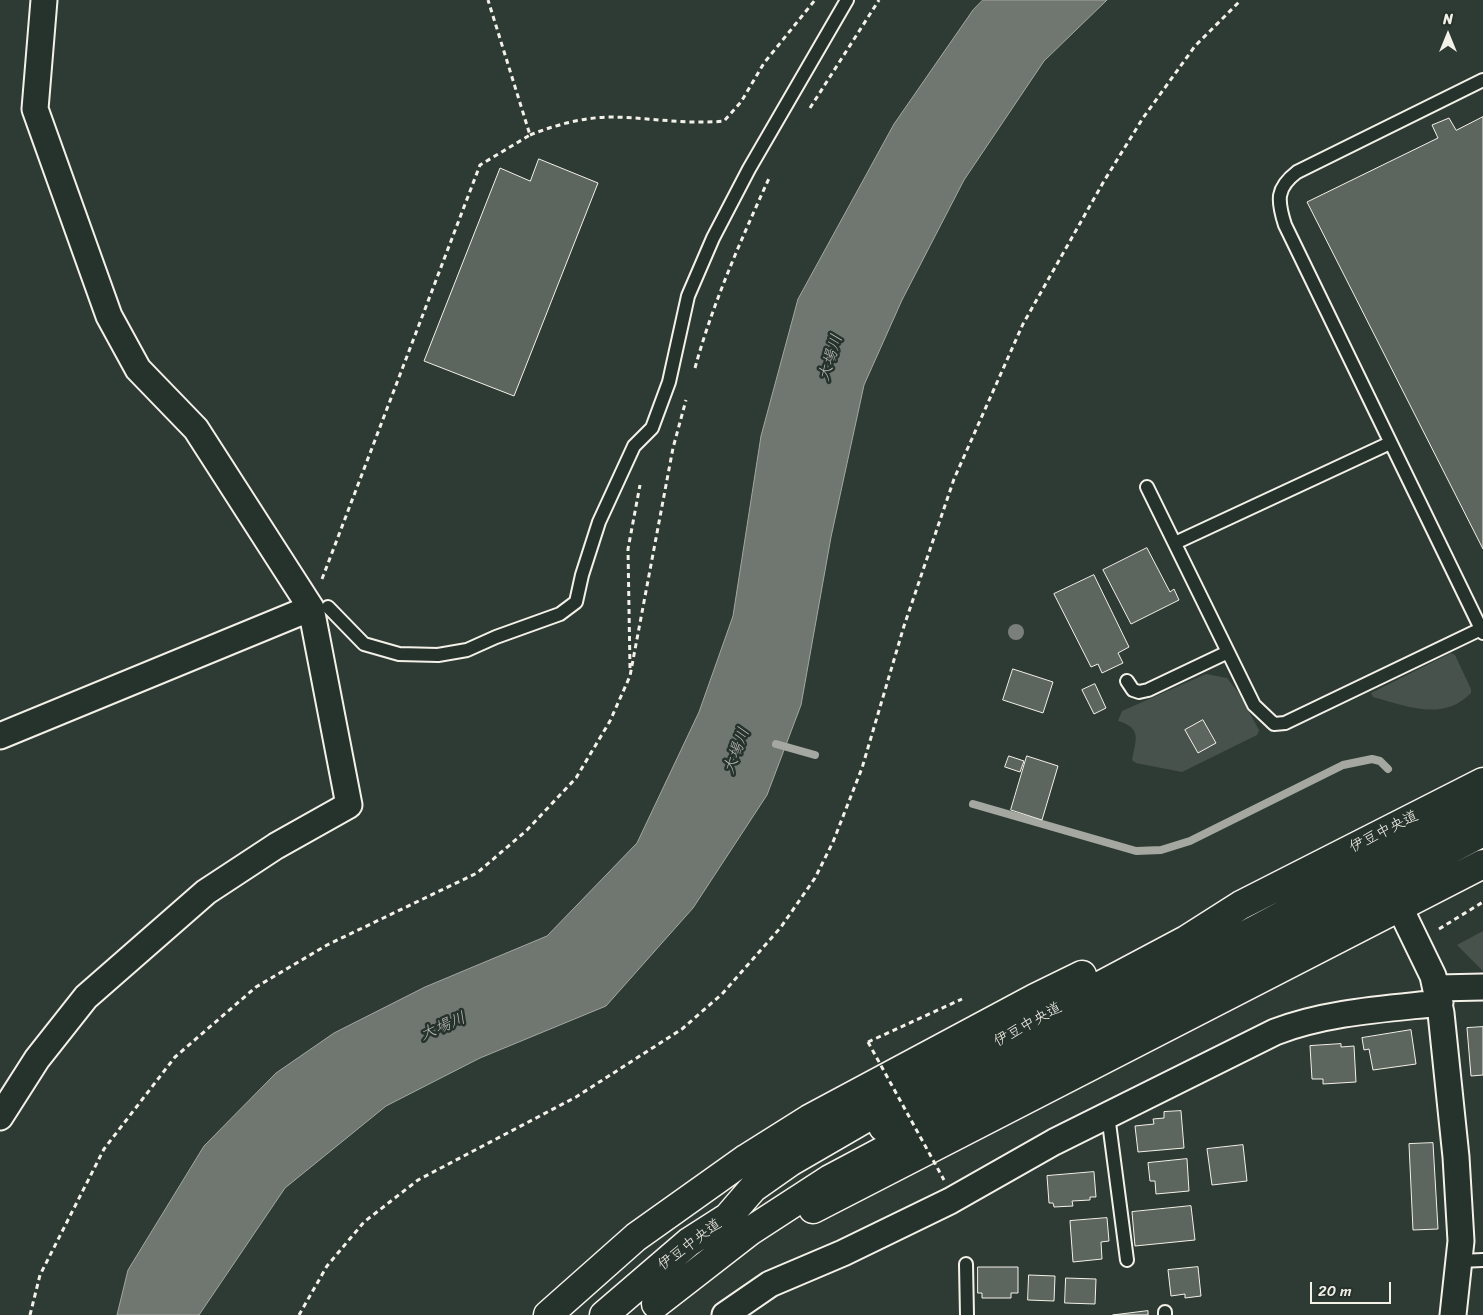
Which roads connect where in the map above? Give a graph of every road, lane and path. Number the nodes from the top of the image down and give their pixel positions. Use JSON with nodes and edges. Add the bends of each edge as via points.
{"nodes":[{"id":1,"x":44,"y":0,"type":"edge"},
{"id":2,"x":488,"y":0,"type":"edge"},
{"id":3,"x":816,"y":0,"type":"edge"},
{"id":4,"x":846,"y":0,"type":"edge"},
{"id":5,"x":879,"y":0,"type":"edge"},
{"id":6,"x":1242,"y":0,"type":"edge"},
{"id":7,"x":1483,"y":80,"type":"edge"},
{"id":8,"x":810,"y":109,"type":"dead end"},
{"id":9,"x":530,"y":135,"type":"junction"},
{"id":10,"x":771,"y":175,"type":"dead end"},
{"id":11,"x":693,"y":374,"type":"dead end"},
{"id":12,"x":688,"y":393,"type":"dead end"},
{"id":13,"x":1390,"y":443,"type":"junction"},
{"id":14,"x":641,"y":479,"type":"dead end"},
{"id":15,"x":1147,"y":487,"type":"dead end"},
{"id":16,"x":1175,"y":543,"type":"junction"},
{"id":17,"x":320,"y":608,"type":"junction"},
{"id":18,"x":1482,"y":630,"type":"edge"},
{"id":19,"x":1228,"y":652,"type":"junction"},
{"id":20,"x":630,"y":676,"type":"junction"},
{"id":21,"x":1128,"y":681,"type":"dead end"},
{"id":22,"x":0,"y":736,"type":"edge"},
{"id":23,"x":1483,"y":782,"type":"edge"},
{"id":24,"x":1483,"y":809,"type":"edge"},
{"id":25,"x":1483,"y":832,"type":"edge"},
{"id":26,"x":1483,"y":864,"type":"edge"},
{"id":27,"x":1483,"y":902,"type":"edge"},
{"id":28,"x":1241,"y":905,"type":"junction"},
{"id":29,"x":1400,"y":908,"type":"junction"},
{"id":30,"x":1437,"y":930,"type":"dead end"},
{"id":31,"x":1483,"y":987,"type":"edge"},
{"id":32,"x":1439,"y":995,"type":"junction"},
{"id":33,"x":962,"y":999,"type":"dead end"},
{"id":34,"x":1108,"y":1115,"type":"junction"},
{"id":35,"x":0,"y":1117,"type":"edge"},
{"id":36,"x":944,"y":1180,"type":"dead end"},
{"id":37,"x":728,"y":1217,"type":"junction"},
{"id":38,"x":1128,"y":1260,"type":"dead end"},
{"id":39,"x":1471,"y":1261,"type":"edge"},
{"id":40,"x":966,"y":1264,"type":"dead end"},
{"id":41,"x":650,"y":1310,"type":"edge"},
{"id":42,"x":30,"y":1315,"type":"edge"},
{"id":43,"x":299,"y":1315,"type":"edge"},
{"id":44,"x":548,"y":1315,"type":"edge"},
{"id":45,"x":604,"y":1315,"type":"edge"},
{"id":46,"x":725,"y":1315,"type":"edge"},
{"id":47,"x":967,"y":1315,"type":"edge"},
{"id":48,"x":1453,"y":1315,"type":"edge"}],
"edges":[{"from":1,"to":17,"type":"street","via":[[35,109],[109,316],[138,369],[196,429]]},
{"from":2,"to":9,"type":"path"},
{"from":3,"to":9,"type":"path","via":[[764,62],[741,102],[724,121],[703,124],[608,117],[578,120]]},
{"from":4,"to":17,"type":"lane","via":[[713,238],[688,296],[669,382],[652,428],[634,446],[599,522],[576,602],[560,614],[467,650],[438,655],[399,654],[364,644]]},
{"from":5,"to":8,"type":"path"},
{"from":6,"to":43,"type":"path","via":[[1195,46],[1143,118],[1023,324],[954,479],[904,626],[862,768],[833,842],[815,878],[781,927],[722,994],[682,1029],[576,1097],[418,1180],[364,1222],[327,1266]]},
{"from":7,"to":13,"type":"lane","via":[[1297,172],[1286,180],[1280,192],[1280,209],[1285,224]]},
{"from":9,"to":17,"type":"path","via":[[480,165]]},
{"from":10,"to":11,"type":"path","via":[[703,338]]},
{"from":12,"to":20,"type":"path","via":[[673,448]]},
{"from":13,"to":16,"type":"lane"},
{"from":13,"to":18,"type":"lane"},
{"from":14,"to":20,"type":"path","via":[[628,549]]},
{"from":15,"to":16,"type":"lane"},
{"from":16,"to":19,"type":"lane"},
{"from":17,"to":22,"type":"street"},
{"from":17,"to":35,"type":"street","via":[[349,805],[276,846],[206,892],[86,997],[37,1059]]},
{"from":18,"to":19,"type":"lane","via":[[1285,723],[1274,724],[1254,705]]},
{"from":19,"to":21,"type":"lane","via":[[1148,690],[1133,690]]},
{"from":20,"to":42,"type":"path","via":[[610,721],[576,778],[527,830],[477,873],[327,945],[256,987],[175,1057],[104,1149],[40,1275]]},
{"from":23,"to":28,"type":"highway","name":"伊豆中央道"},
{"from":24,"to":37,"type":"highway","via":[[866,1136]]},
{"from":25,"to":41,"type":"highway","via":[[830,1180],[750,1231]]},
{"from":26,"to":29,"type":"highway","name":"伊豆中央道"},
{"from":27,"to":30,"type":"path"},
{"from":28,"to":37,"type":"highway","name":"伊豆中央道","via":[[1186,940],[1028,1024],[790,1162],[753,1188]]},
{"from":28,"to":44,"type":"highway","via":[[1217,910],[1035,998],[810,1119],[748,1158],[636,1237]]},
{"from":29,"to":32,"type":"street"},
{"from":29,"to":41,"type":"highway","name":"伊豆中央道","via":[[801,1215],[739,1251]]},
{"from":31,"to":32,"type":"street"},
{"from":32,"to":34,"type":"street","via":[[1298,1023]]},
{"from":32,"to":39,"type":"street","via":[[1456,1157],[1460,1240]]},
{"from":33,"to":36,"type":"path","bridge":true,"via":[[868,1042]]},
{"from":34,"to":38,"type":"lane"},
{"from":34,"to":46,"type":"street","via":[[950,1202],[770,1284]]},
{"from":37,"to":45,"type":"highway","name":"伊豆中央道","via":[[689,1242]]},
{"from":39,"to":48,"type":"street"},
{"from":40,"to":47,"type":"lane"}]}
